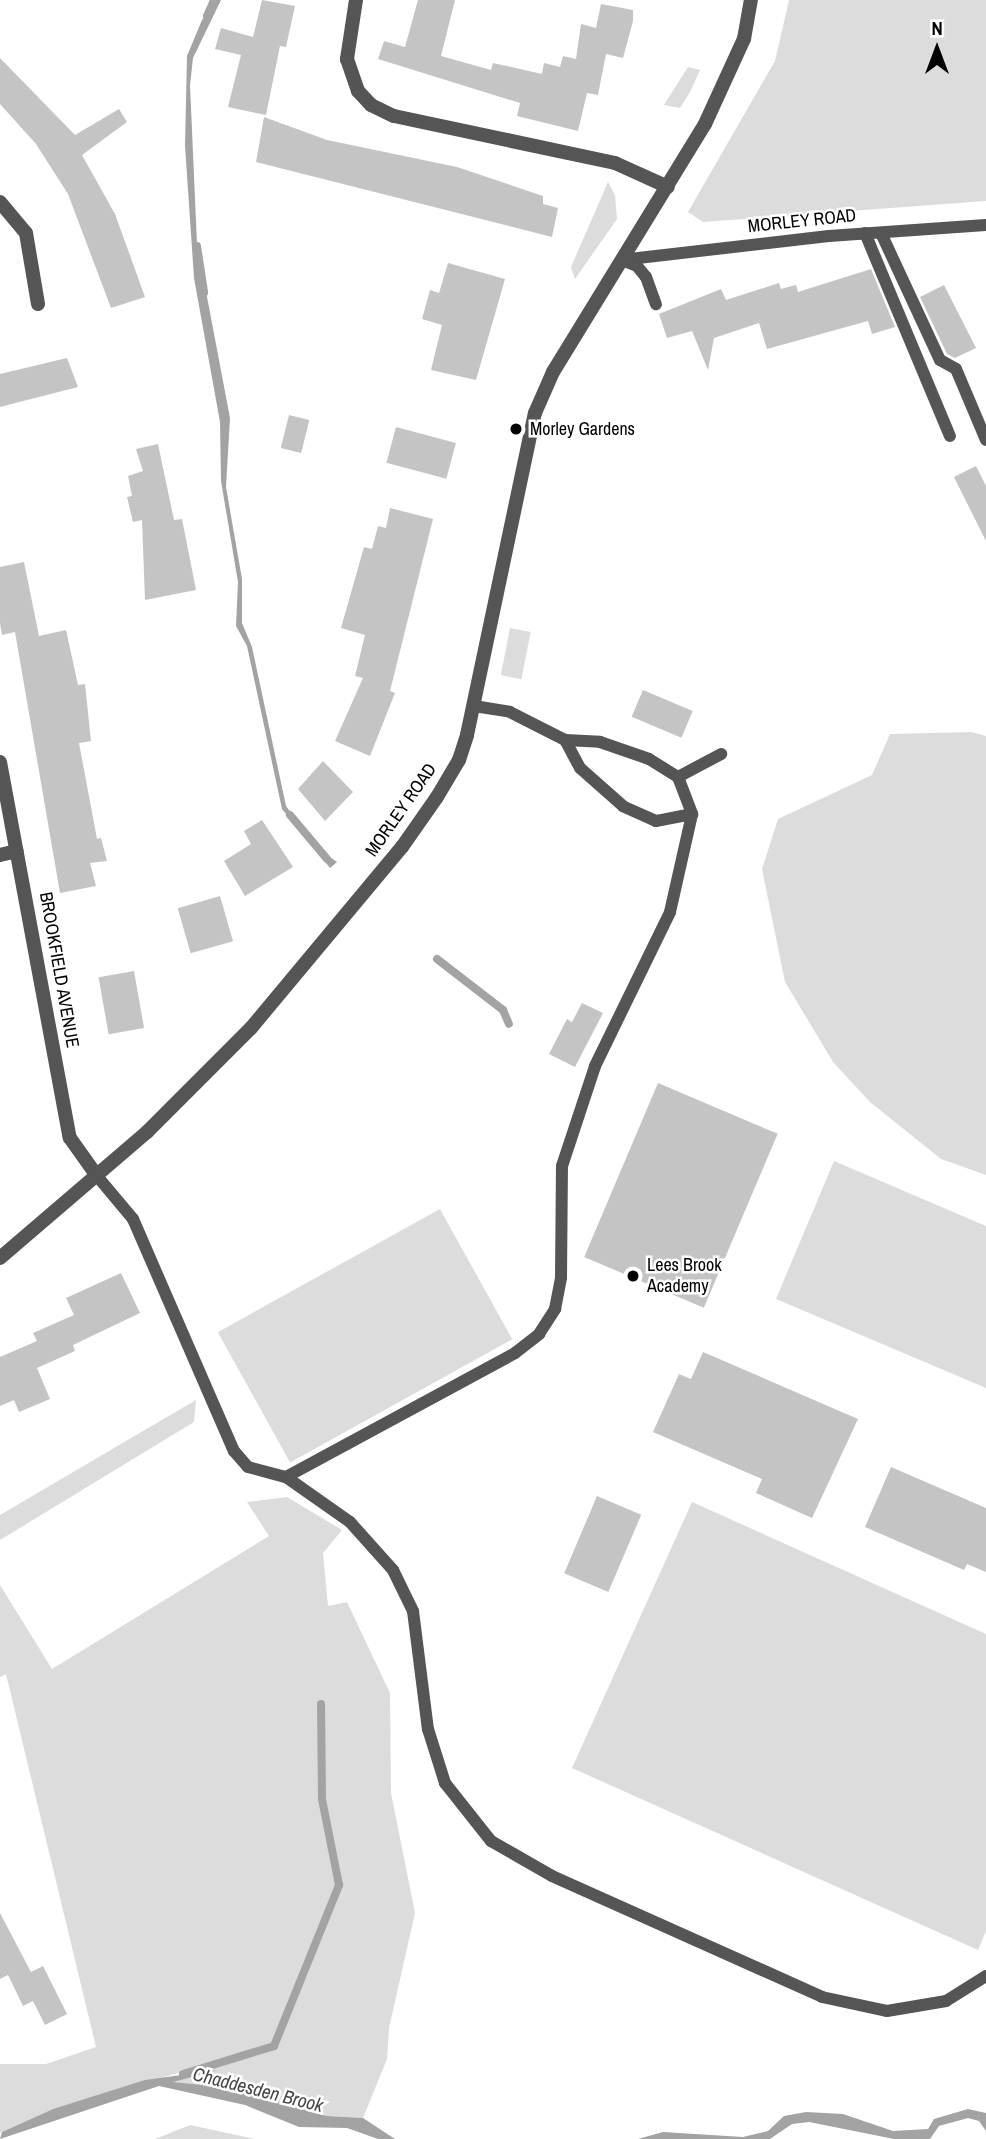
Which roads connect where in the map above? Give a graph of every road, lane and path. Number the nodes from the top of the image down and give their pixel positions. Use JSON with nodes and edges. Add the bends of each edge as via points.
{"nodes":[{"id":1,"x":356,"y":0,"type":"edge"},
{"id":2,"x":751,"y":0,"type":"edge"},
{"id":3,"x":668,"y":187,"type":"junction"},
{"id":4,"x":0,"y":202,"type":"edge"},
{"id":5,"x":986,"y":225,"type":"edge"},
{"id":6,"x":865,"y":233,"type":"junction"},
{"id":7,"x":881,"y":233,"type":"junction"},
{"id":8,"x":621,"y":260,"type":"junction"},
{"id":9,"x":38,"y":304,"type":"dead end"},
{"id":10,"x":656,"y":304,"type":"dead end"},
{"id":11,"x":950,"y":436,"type":"dead end"},
{"id":12,"x":986,"y":440,"type":"edge"},
{"id":13,"x":474,"y":706,"type":"junction"},
{"id":14,"x":565,"y":740,"type":"junction"},
{"id":15,"x":720,"y":754,"type":"dead end"},
{"id":16,"x":0,"y":762,"type":"edge"},
{"id":17,"x":678,"y":776,"type":"junction"},
{"id":18,"x":692,"y":814,"type":"junction"},
{"id":19,"x":17,"y":851,"type":"junction"},
{"id":20,"x":0,"y":855,"type":"edge"},
{"id":21,"x":97,"y":1176,"type":"junction"},
{"id":22,"x":0,"y":1258,"type":"edge"},
{"id":23,"x":286,"y":1477,"type":"junction"},
{"id":24,"x":986,"y":1976,"type":"edge"}],
"edges":[{"from":1,"to":3,"type":"street","via":[[347,59],[358,91],[371,105],[394,116],[615,163]]},
{"from":2,"to":3,"type":"street","name":"MORLEY ROAD","via":[[744,39],[723,88]]},
{"from":3,"to":8,"type":"street","name":"MORLEY ROAD"},
{"from":4,"to":9,"type":"street","via":[[26,233]]},
{"from":5,"to":7,"type":"lane","name":"MORLEY ROAD"},
{"from":6,"to":7,"type":"lane","name":"MORLEY ROAD"},
{"from":6,"to":8,"type":"lane","name":"MORLEY ROAD"},
{"from":6,"to":11,"type":"lane"},
{"from":7,"to":12,"type":"lane","via":[[940,360],[956,369]]},
{"from":8,"to":10,"type":"lane","via":[[641,272]]},
{"from":8,"to":13,"type":"street","name":"MORLEY ROAD","via":[[553,373],[535,413]]},
{"from":13,"to":14,"type":"lane","via":[[510,712]]},
{"from":13,"to":21,"type":"street","name":"MORLEY ROAD","via":[[459,760],[402,847],[251,1028]]},
{"from":14,"to":17,"type":"lane","via":[[600,742],[649,759]]},
{"from":14,"to":18,"type":"lane","via":[[580,768],[624,806],[656,821]]},
{"from":15,"to":17,"type":"lane"},
{"from":16,"to":19,"type":"street","name":"BROOKFIELD AVENUE"},
{"from":17,"to":18,"type":"lane"},
{"from":18,"to":23,"type":"lane","via":[[670,912],[595,1066],[562,1166],[560,1286],[548,1322],[515,1353]]},
{"from":19,"to":20,"type":"street"},
{"from":19,"to":21,"type":"street","name":"BROOKFIELD AVENUE","via":[[70,1138]]},
{"from":21,"to":22,"type":"street","name":"MORLEY ROAD"},
{"from":21,"to":23,"type":"lane","via":[[133,1219],[234,1451],[248,1467]]},
{"from":23,"to":24,"type":"lane","via":[[350,1522],[393,1570],[412,1611],[428,1729],[445,1783],[491,1840],[552,1876],[822,1997],[887,2011],[946,2001]]}]}
